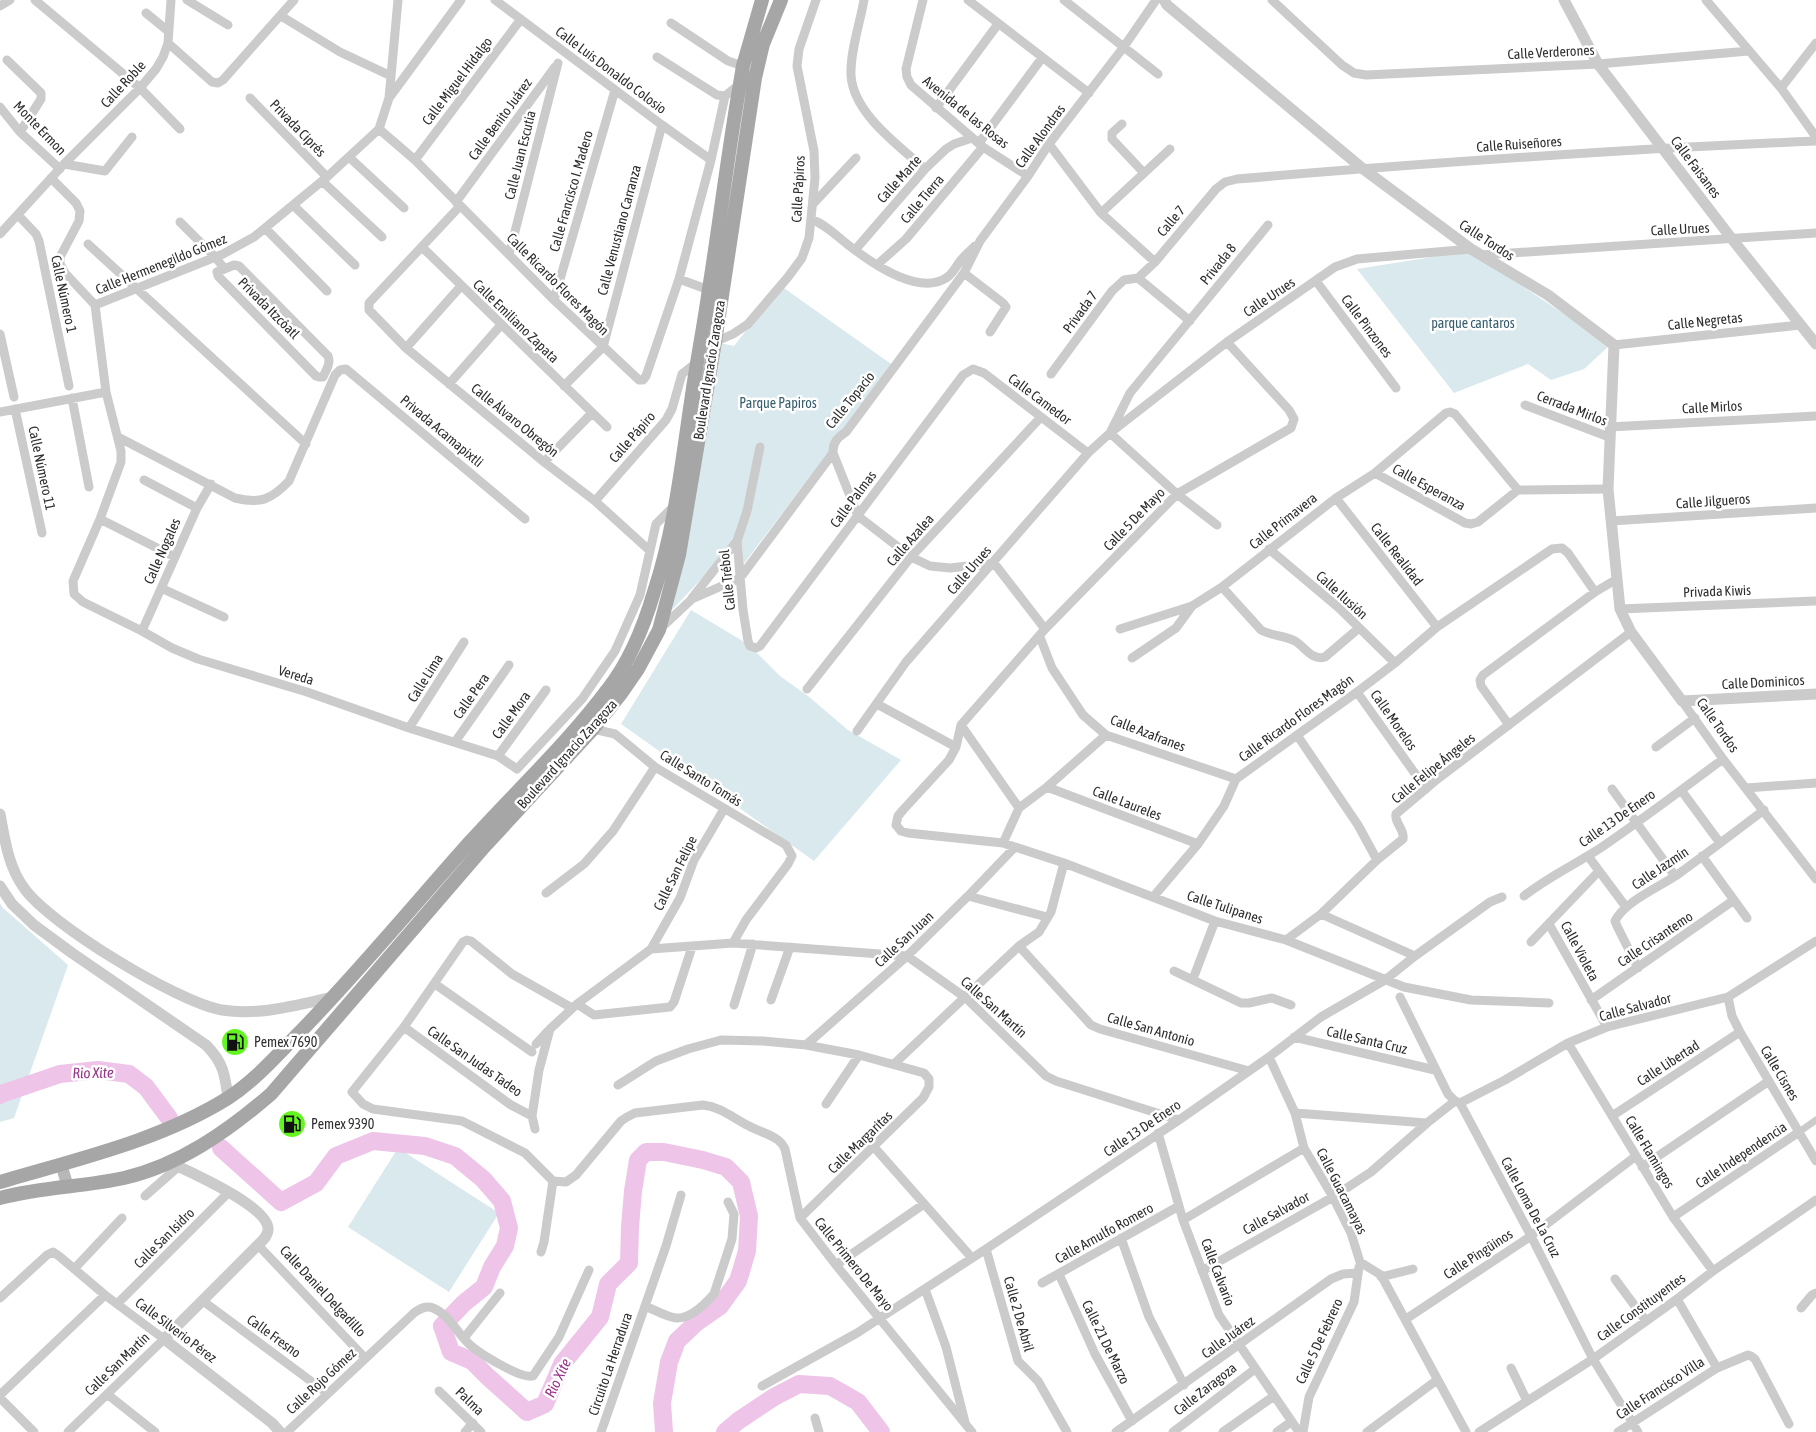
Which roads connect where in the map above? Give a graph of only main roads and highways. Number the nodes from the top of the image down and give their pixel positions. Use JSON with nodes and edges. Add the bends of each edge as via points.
{"nodes":[{"id":1,"x":762,"y":0,"type":"edge"},
{"id":2,"x":781,"y":0,"type":"edge"},
{"id":3,"x":61,"y":1164,"type":"junction"},
{"id":4,"x":0,"y":1182,"type":"edge"},
{"id":5,"x":68,"y":1187,"type":"junction"},
{"id":6,"x":0,"y":1198,"type":"edge"}],
"edges":[{"from":1,"to":3,"type":"main road","name":"Boulevard Ignacio Zaragoza","via":[[743,66],[666,550],[654,593],[623,667],[578,725],[334,997],[250,1082],[228,1098],[157,1133]]},
{"from":2,"to":5,"type":"main road","name":"Boulevard Ignacio Zaragoza","via":[[763,44],[755,78],[679,555],[659,630],[638,669],[593,729],[484,847],[271,1094],[226,1131],[174,1164],[123,1178]]},
{"from":3,"to":4,"type":"main road","name":"Boulevard Ignacio Zaragoza"},
{"from":3,"to":5,"type":"main road"},
{"from":5,"to":6,"type":"main road","name":"Boulevard Ignacio Zaragoza"}]}
